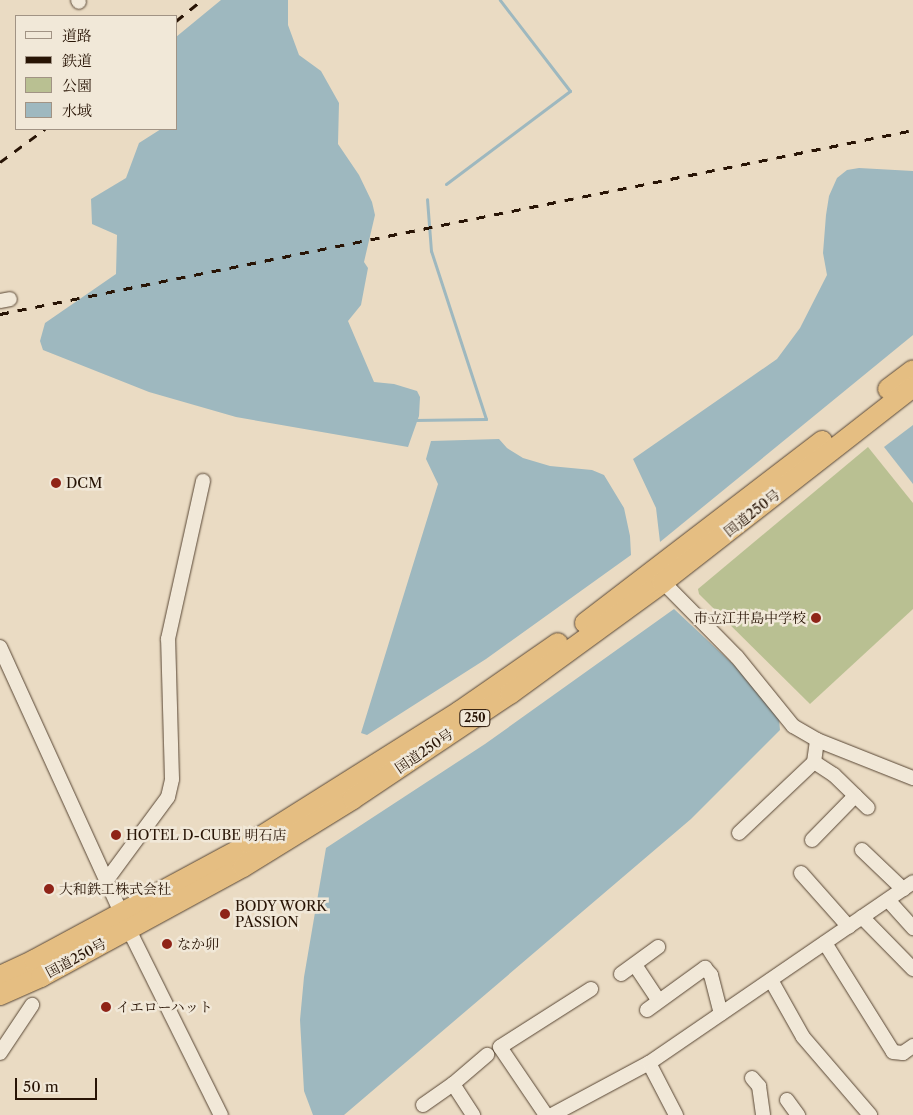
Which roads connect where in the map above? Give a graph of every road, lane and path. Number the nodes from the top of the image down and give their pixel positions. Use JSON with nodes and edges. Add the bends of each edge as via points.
{"nodes":[{"id":1,"x":913,"y":370,"type":"edge"},
{"id":2,"x":913,"y":387,"type":"edge"},
{"id":3,"x":203,"y":481,"type":"dead end"},
{"id":4,"x":657,"y":576,"type":"junction"},
{"id":5,"x":0,"y":647,"type":"edge"},
{"id":6,"x":818,"y":740,"type":"junction"},
{"id":7,"x":814,"y":762,"type":"junction"},
{"id":8,"x":913,"y":778,"type":"edge"},
{"id":9,"x":855,"y":796,"type":"junction"},
{"id":10,"x":868,"y":808,"type":"dead end"},
{"id":11,"x":739,"y":833,"type":"dead end"},
{"id":12,"x":812,"y":840,"type":"dead end"},
{"id":13,"x":862,"y":850,"type":"dead end"},
{"id":14,"x":801,"y":873,"type":"dead end"},
{"id":15,"x":106,"y":881,"type":"junction"},
{"id":16,"x":908,"y":886,"type":"edge"},
{"id":17,"x":888,"y":900,"type":"junction"},
{"id":18,"x":862,"y":917,"type":"junction"},
{"id":19,"x":125,"y":922,"type":"junction"},
{"id":20,"x":849,"y":927,"type":"junction"},
{"id":21,"x":913,"y":928,"type":"edge"},
{"id":22,"x":825,"y":943,"type":"junction"},
{"id":23,"x":658,"y":947,"type":"dead end"},
{"id":24,"x":635,"y":965,"type":"junction"},
{"id":25,"x":913,"y":969,"type":"edge"},
{"id":26,"x":622,"y":974,"type":"dead end"},
{"id":27,"x":0,"y":976,"type":"edge"},
{"id":28,"x":771,"y":980,"type":"junction"},
{"id":29,"x":591,"y":989,"type":"dead end"},
{"id":30,"x":0,"y":994,"type":"edge"},
{"id":31,"x":659,"y":1001,"type":"junction"},
{"id":32,"x":32,"y":1005,"type":"dead end"},
{"id":33,"x":647,"y":1010,"type":"dead end"},
{"id":34,"x":721,"y":1014,"type":"junction"},
{"id":35,"x":913,"y":1046,"type":"edge"},
{"id":36,"x":0,"y":1053,"type":"edge"},
{"id":37,"x":486,"y":1055,"type":"dead end"},
{"id":38,"x":649,"y":1063,"type":"junction"},
{"id":39,"x":752,"y":1078,"type":"dead end"},
{"id":40,"x":453,"y":1084,"type":"junction"},
{"id":41,"x":786,"y":1100,"type":"dead end"},
{"id":42,"x":423,"y":1105,"type":"dead end"},
{"id":43,"x":221,"y":1115,"type":"edge"},
{"id":44,"x":473,"y":1115,"type":"edge"},
{"id":45,"x":546,"y":1115,"type":"edge"},
{"id":46,"x":552,"y":1115,"type":"edge"},
{"id":47,"x":676,"y":1115,"type":"edge"},
{"id":48,"x":763,"y":1115,"type":"edge"},
{"id":49,"x":798,"y":1115,"type":"edge"},
{"id":50,"x":870,"y":1115,"type":"edge"}],
"edges":[{"from":1,"to":4,"type":"highway","name":"国道250号","number":"250"},
{"from":2,"to":4,"type":"highway","name":"国道250号","number":"250"},
{"from":3,"to":15,"type":"street","via":[[168,639],[172,779],[168,797]]},
{"from":4,"to":6,"type":"street","via":[[737,656],[793,726]]},
{"from":4,"to":19,"type":"highway","name":"国道250号","number":"250","via":[[510,694],[352,799],[243,866]]},
{"from":5,"to":15,"type":"street"},
{"from":6,"to":7,"type":"street"},
{"from":6,"to":8,"type":"street"},
{"from":7,"to":9,"type":"street","via":[[834,775]]},
{"from":7,"to":11,"type":"street"},
{"from":9,"to":10,"type":"street"},
{"from":9,"to":12,"type":"street"},
{"from":13,"to":16,"type":"street"},
{"from":14,"to":20,"type":"street"},
{"from":15,"to":19,"type":"street"},
{"from":16,"to":17,"type":"street"},
{"from":17,"to":18,"type":"street"},
{"from":17,"to":21,"type":"street"},
{"from":18,"to":20,"type":"street"},
{"from":18,"to":25,"type":"street"},
{"from":19,"to":27,"type":"highway","name":"国道250号","number":"250"},
{"from":19,"to":30,"type":"highway","name":"国道250号","number":"250","via":[[41,977]]},
{"from":19,"to":43,"type":"street"},
{"from":20,"to":22,"type":"street"},
{"from":22,"to":28,"type":"street"},
{"from":22,"to":35,"type":"street","via":[[893,1052],[903,1053]]},
{"from":23,"to":24,"type":"street"},
{"from":24,"to":26,"type":"street"},
{"from":24,"to":31,"type":"street"},
{"from":28,"to":34,"type":"street"},
{"from":28,"to":50,"type":"street","via":[[803,1037]]},
{"from":29,"to":45,"type":"street","via":[[500,1047]]},
{"from":31,"to":33,"type":"street"},
{"from":31,"to":34,"type":"street","via":[[705,968],[711,975]]},
{"from":32,"to":36,"type":"street"},
{"from":34,"to":38,"type":"street"},
{"from":37,"to":40,"type":"street"},
{"from":38,"to":46,"type":"street"},
{"from":38,"to":47,"type":"street"},
{"from":39,"to":48,"type":"street","via":[[759,1086]]},
{"from":40,"to":42,"type":"street"},
{"from":40,"to":44,"type":"street"},
{"from":41,"to":49,"type":"street"}]}
